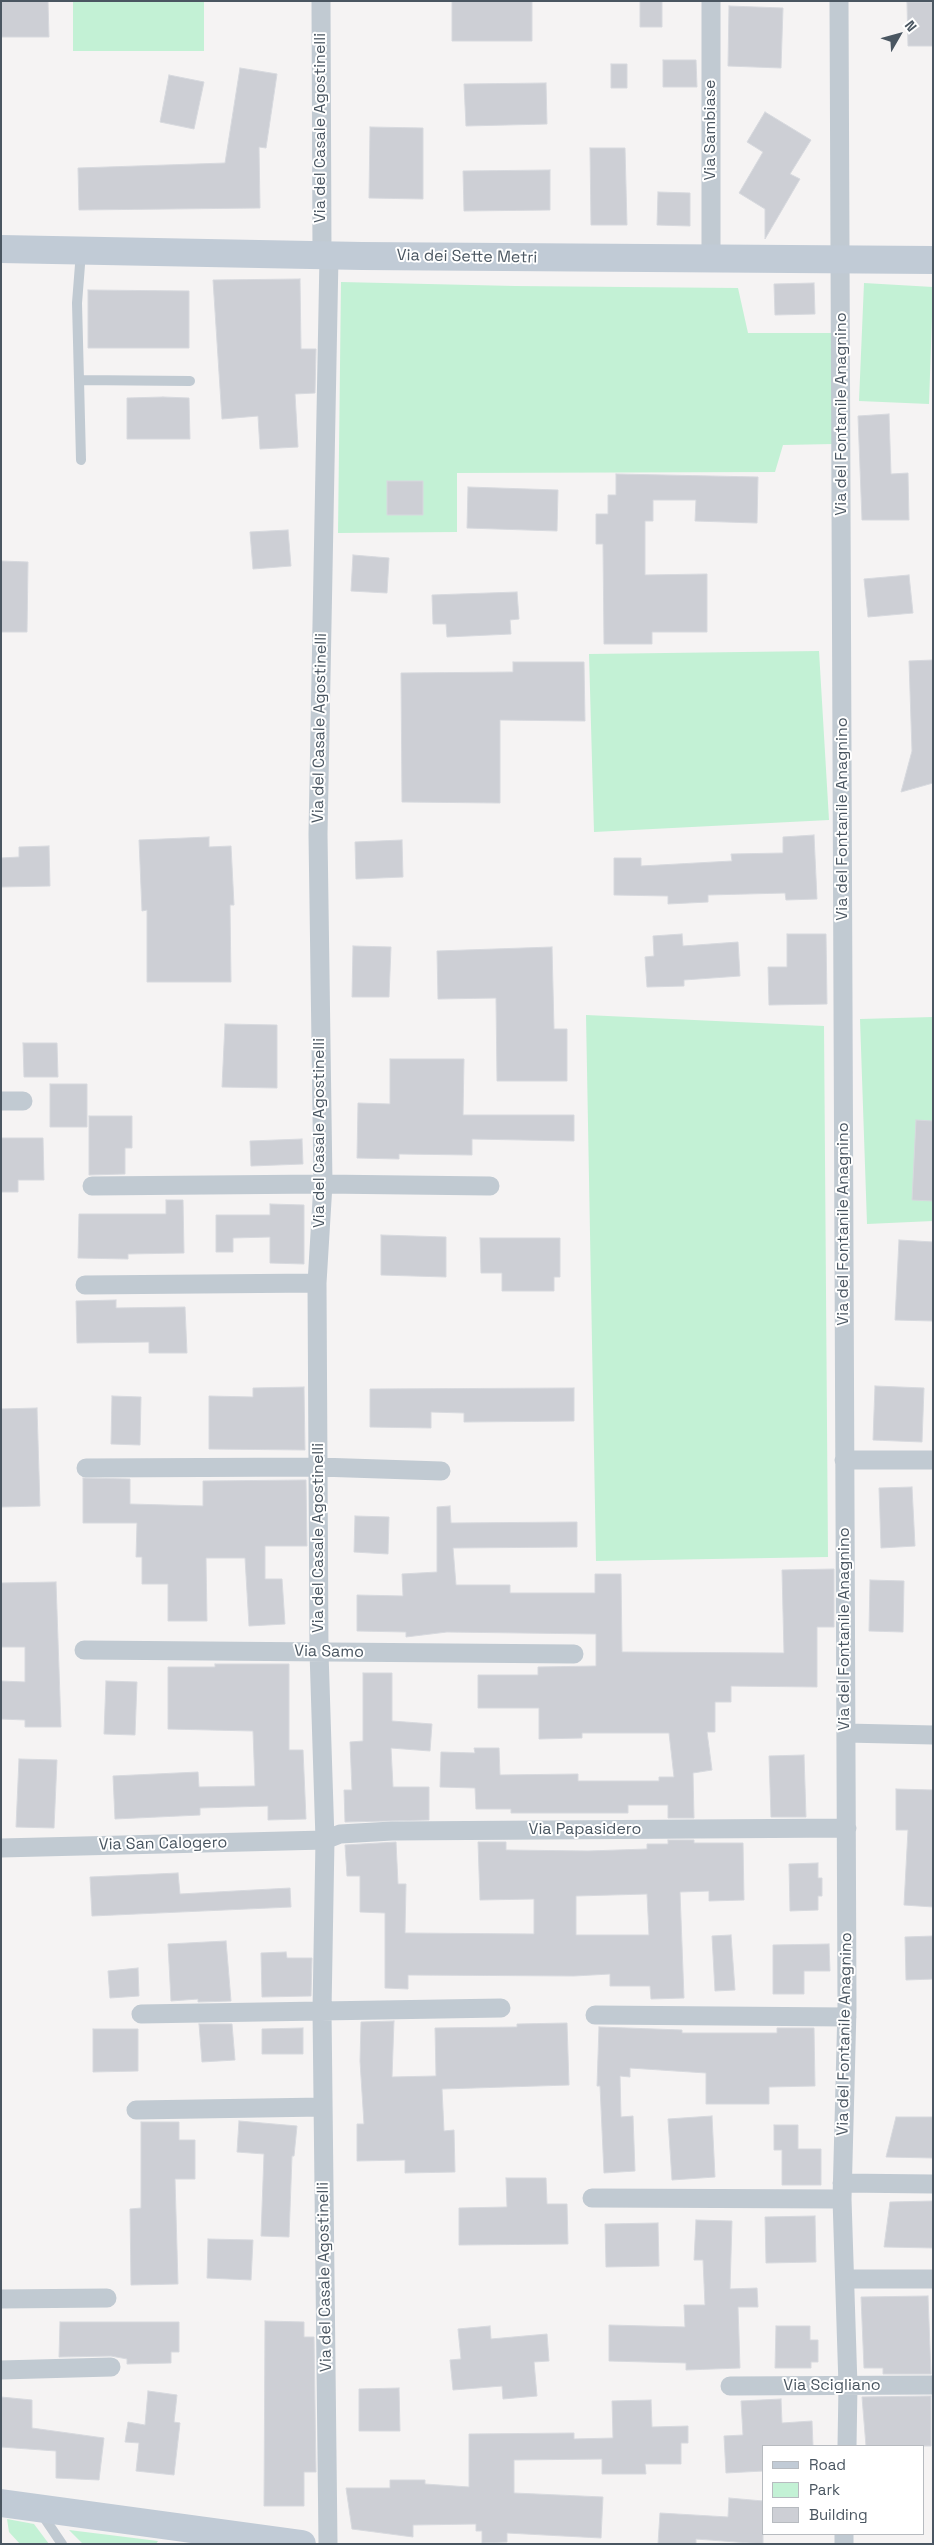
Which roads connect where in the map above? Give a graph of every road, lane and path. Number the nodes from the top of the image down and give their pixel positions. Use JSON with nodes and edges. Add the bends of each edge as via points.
{"nodes":[{"id":1,"x":321,"y":1,"type":"edge"},
{"id":2,"x":711,"y":1,"type":"edge"},
{"id":3,"x":839,"y":1,"type":"edge"},
{"id":4,"x":1,"y":249,"type":"edge"},
{"id":5,"x":81,"y":249,"type":"junction"},
{"id":6,"x":325,"y":255,"type":"junction"},
{"id":7,"x":711,"y":260,"type":"junction"},
{"id":8,"x":933,"y":260,"type":"edge"},
{"id":9,"x":842,"y":261,"type":"junction"},
{"id":10,"x":79,"y":380,"type":"junction"},
{"id":11,"x":190,"y":381,"type":"dead end"},
{"id":12,"x":81,"y":460,"type":"dead end"},
{"id":13,"x":1,"y":1101,"type":"edge"},
{"id":14,"x":23,"y":1101,"type":"dead end"},
{"id":15,"x":323,"y":1184,"type":"junction"},
{"id":16,"x":92,"y":1186,"type":"dead end"},
{"id":17,"x":490,"y":1186,"type":"dead end"},
{"id":18,"x":317,"y":1283,"type":"junction"},
{"id":19,"x":86,"y":1285,"type":"dead end"},
{"id":20,"x":844,"y":1460,"type":"junction"},
{"id":21,"x":933,"y":1460,"type":"edge"},
{"id":22,"x":319,"y":1467,"type":"junction"},
{"id":23,"x":86,"y":1468,"type":"dead end"},
{"id":24,"x":442,"y":1471,"type":"dead end"},
{"id":25,"x":84,"y":1650,"type":"dead end"},
{"id":26,"x":320,"y":1652,"type":"junction"},
{"id":27,"x":574,"y":1654,"type":"dead end"},
{"id":28,"x":846,"y":1733,"type":"junction"},
{"id":29,"x":933,"y":1735,"type":"edge"},
{"id":30,"x":847,"y":1828,"type":"junction"},
{"id":31,"x":324,"y":1840,"type":"junction"},
{"id":32,"x":1,"y":1848,"type":"edge"},
{"id":33,"x":501,"y":2008,"type":"dead end"},
{"id":34,"x":322,"y":2010,"type":"junction"},
{"id":35,"x":140,"y":2014,"type":"dead end"},
{"id":36,"x":595,"y":2015,"type":"dead end"},
{"id":37,"x":847,"y":2017,"type":"junction"},
{"id":38,"x":323,"y":2107,"type":"junction"},
{"id":39,"x":136,"y":2110,"type":"dead end"},
{"id":40,"x":933,"y":2184,"type":"edge"},
{"id":41,"x":842,"y":2191,"type":"junction"},
{"id":42,"x":592,"y":2198,"type":"dead end"},
{"id":43,"x":845,"y":2279,"type":"junction"},
{"id":44,"x":933,"y":2279,"type":"edge"},
{"id":45,"x":1,"y":2298,"type":"edge"},
{"id":46,"x":107,"y":2298,"type":"dead end"},
{"id":47,"x":111,"y":2367,"type":"dead end"},
{"id":48,"x":1,"y":2370,"type":"edge"},
{"id":49,"x":933,"y":2385,"type":"edge"},
{"id":50,"x":730,"y":2386,"type":"dead end"},
{"id":51,"x":848,"y":2386,"type":"junction"},
{"id":52,"x":847,"y":2445,"type":"edge"},
{"id":53,"x":1,"y":2503,"type":"edge"},
{"id":54,"x":38,"y":2508,"type":"junction"},
{"id":55,"x":62,"y":2544,"type":"edge"},
{"id":56,"x":302,"y":2544,"type":"edge"},
{"id":57,"x":328,"y":2544,"type":"edge"}],
"edges":[{"from":1,"to":6,"type":"street","name":"Via del Casale Agostinelli"},
{"from":2,"to":7,"type":"street","name":"Via Sambiase"},
{"from":3,"to":9,"type":"street","name":"Via del Fontanile Anagnino"},
{"from":4,"to":5,"type":"street","name":"Via dei Sette Metri"},
{"from":5,"to":6,"type":"street","name":"Via dei Sette Metri"},
{"from":5,"to":10,"type":"lane","via":[[77,303]]},
{"from":6,"to":7,"type":"street","name":"Via dei Sette Metri"},
{"from":6,"to":15,"type":"street","name":"Via del Casale Agostinelli","via":[[318,834]]},
{"from":7,"to":9,"type":"street","name":"Via dei Sette Metri"},
{"from":8,"to":9,"type":"street","name":"Via dei Sette Metri"},
{"from":9,"to":20,"type":"street","name":"Via del Fontanile Anagnino"},
{"from":10,"to":11,"type":"lane"},
{"from":10,"to":12,"type":"lane"},
{"from":13,"to":14,"type":"street"},
{"from":15,"to":16,"type":"street"},
{"from":15,"to":17,"type":"street"},
{"from":15,"to":18,"type":"street","name":"Via del Casale Agostinelli"},
{"from":18,"to":19,"type":"street"},
{"from":18,"to":22,"type":"street","name":"Via del Casale Agostinelli"},
{"from":20,"to":21,"type":"street"},
{"from":20,"to":28,"type":"street","name":"Via del Fontanile Anagnino"},
{"from":22,"to":23,"type":"street"},
{"from":22,"to":24,"type":"street"},
{"from":22,"to":26,"type":"street","name":"Via del Casale Agostinelli"},
{"from":25,"to":26,"type":"street","name":"Via Samo"},
{"from":26,"to":27,"type":"street","name":"Via Samo"},
{"from":26,"to":31,"type":"street","name":"Via del Casale Agostinelli"},
{"from":28,"to":29,"type":"street"},
{"from":28,"to":30,"type":"street","name":"Via del Fontanile Anagnino"},
{"from":30,"to":31,"type":"street","name":"Via Papasidero","via":[[392,1832],[340,1834]]},
{"from":30,"to":37,"type":"street","name":"Via del Fontanile Anagnino"},
{"from":31,"to":32,"type":"street","name":"Via San Calogero"},
{"from":31,"to":34,"type":"street","name":"Via del Casale Agostinelli"},
{"from":33,"to":34,"type":"street"},
{"from":34,"to":35,"type":"street"},
{"from":34,"to":38,"type":"street","name":"Via del Casale Agostinelli"},
{"from":36,"to":37,"type":"street"},
{"from":37,"to":41,"type":"street","name":"Via del Fontanile Anagnino"},
{"from":38,"to":39,"type":"street"},
{"from":38,"to":57,"type":"street","name":"Via del Casale Agostinelli"},
{"from":40,"to":41,"type":"street"},
{"from":41,"to":42,"type":"street"},
{"from":41,"to":43,"type":"street","name":"Via del Fontanile Anagnino"},
{"from":43,"to":44,"type":"street"},
{"from":43,"to":51,"type":"street","name":"Via del Fontanile Anagnino"},
{"from":45,"to":46,"type":"street"},
{"from":47,"to":48,"type":"street"},
{"from":49,"to":51,"type":"street","name":"Via Scigliano"},
{"from":50,"to":51,"type":"street","name":"Via Scigliano"},
{"from":51,"to":52,"type":"street","name":"Via del Fontanile Anagnino"},
{"from":53,"to":54,"type":"street"},
{"from":54,"to":55,"type":"lane"},
{"from":54,"to":56,"type":"street","via":[[180,2532]]}]}
